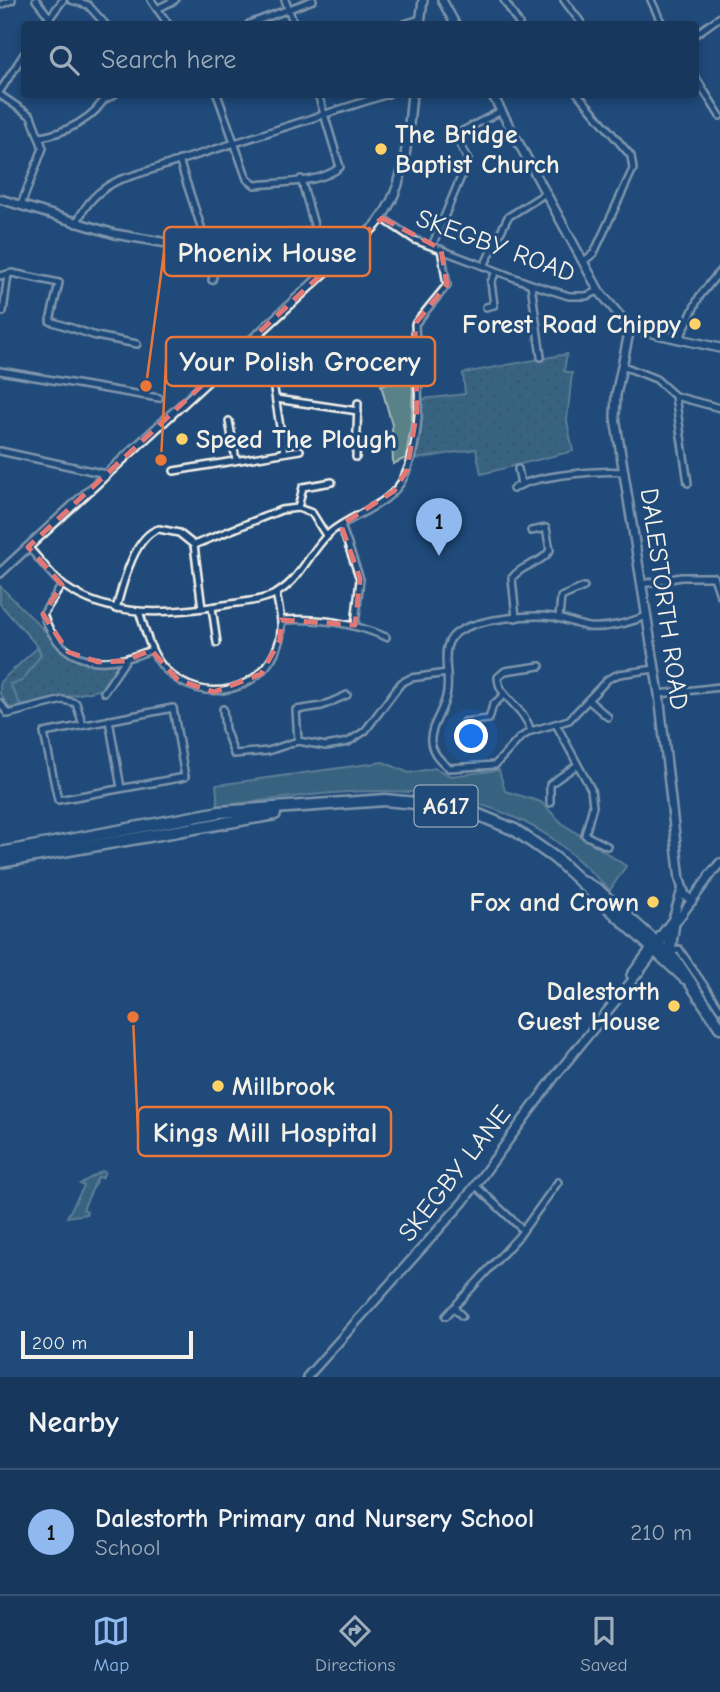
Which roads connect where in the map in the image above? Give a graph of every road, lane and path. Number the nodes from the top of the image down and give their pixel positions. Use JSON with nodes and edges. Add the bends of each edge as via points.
{"nodes":[{"id":1,"x":12,"y":0,"type":"edge"},
{"id":2,"x":36,"y":0,"type":"edge"},
{"id":3,"x":63,"y":0,"type":"edge"},
{"id":4,"x":71,"y":0,"type":"edge"},
{"id":5,"x":152,"y":0,"type":"edge"},
{"id":6,"x":175,"y":0,"type":"edge"},
{"id":7,"x":285,"y":0,"type":"edge"},
{"id":8,"x":313,"y":0,"type":"edge"},
{"id":9,"x":423,"y":0,"type":"edge"},
{"id":10,"x":442,"y":0,"type":"edge"},
{"id":11,"x":504,"y":0,"type":"edge"},
{"id":12,"x":564,"y":0,"type":"edge"},
{"id":13,"x":651,"y":0,"type":"edge"},
{"id":14,"x":0,"y":5,"type":"edge"},
{"id":15,"x":288,"y":8,"type":"junction"},
{"id":16,"x":157,"y":9,"type":"junction"},
{"id":17,"x":720,"y":17,"type":"edge"},
{"id":18,"x":50,"y":18,"type":"junction"},
{"id":19,"x":48,"y":21,"type":"edge"},
{"id":20,"x":102,"y":21,"type":"edge"},
{"id":21,"x":166,"y":21,"type":"edge"},
{"id":22,"x":256,"y":21,"type":"edge"},
{"id":23,"x":293,"y":21,"type":"edge"},
{"id":24,"x":421,"y":21,"type":"edge"},
{"id":25,"x":453,"y":21,"type":"edge"},
{"id":26,"x":517,"y":21,"type":"edge"},
{"id":27,"x":580,"y":21,"type":"edge"},
{"id":28,"x":661,"y":21,"type":"edge"},
{"id":29,"x":699,"y":31,"type":"edge"},
{"id":30,"x":21,"y":59,"type":"edge"},
{"id":31,"x":699,"y":84,"type":"edge"},
{"id":32,"x":0,"y":93,"type":"edge"},
{"id":33,"x":105,"y":98,"type":"edge"},
{"id":34,"x":218,"y":98,"type":"edge"},
{"id":35,"x":319,"y":98,"type":"edge"},
{"id":36,"x":375,"y":98,"type":"edge"},
{"id":37,"x":412,"y":98,"type":"edge"},
{"id":38,"x":494,"y":98,"type":"edge"},
{"id":39,"x":581,"y":98,"type":"edge"},
{"id":40,"x":501,"y":111,"type":"junction"},
{"id":41,"x":325,"y":114,"type":"junction"},
{"id":42,"x":720,"y":116,"type":"edge"},
{"id":43,"x":40,"y":137,"type":"junction"},
{"id":44,"x":233,"y":143,"type":"junction"},
{"id":45,"x":179,"y":160,"type":"junction"},
{"id":46,"x":301,"y":180,"type":"junction"},
{"id":47,"x":546,"y":193,"type":"junction"},
{"id":48,"x":0,"y":199,"type":"edge"},
{"id":49,"x":21,"y":205,"type":"junction"},
{"id":50,"x":382,"y":218,"type":"junction"},
{"id":51,"x":76,"y":223,"type":"junction"},
{"id":52,"x":316,"y":232,"type":"junction"},
{"id":53,"x":223,"y":240,"type":"junction"},
{"id":54,"x":206,"y":242,"type":"junction"},
{"id":55,"x":432,"y":246,"type":"junction"},
{"id":56,"x":441,"y":249,"type":"junction"},
{"id":57,"x":349,"y":252,"type":"junction"},
{"id":58,"x":583,"y":262,"type":"junction"},
{"id":59,"x":484,"y":266,"type":"junction"},
{"id":60,"x":720,"y":271,"type":"edge"},
{"id":61,"x":496,"y":272,"type":"junction"},
{"id":62,"x":8,"y":274,"type":"junction"},
{"id":63,"x":0,"y":276,"type":"edge"},
{"id":64,"x":212,"y":281,"type":"dead end"},
{"id":65,"x":531,"y":284,"type":"junction"},
{"id":66,"x":599,"y":291,"type":"junction"},
{"id":67,"x":486,"y":307,"type":"dead end"},
{"id":68,"x":3,"y":312,"type":"dead end"},
{"id":69,"x":630,"y":328,"type":"junction"},
{"id":70,"x":680,"y":338,"type":"junction"},
{"id":71,"x":137,"y":344,"type":"dead end"},
{"id":72,"x":720,"y":348,"type":"edge"},
{"id":73,"x":243,"y":349,"type":"junction"},
{"id":74,"x":541,"y":357,"type":"dead end"},
{"id":75,"x":623,"y":366,"type":"junction"},
{"id":76,"x":0,"y":371,"type":"edge"},
{"id":77,"x":675,"y":396,"type":"junction"},
{"id":78,"x":159,"y":398,"type":"dead end"},
{"id":79,"x":276,"y":399,"type":"junction"},
{"id":80,"x":358,"y":403,"type":"dead end"},
{"id":81,"x":720,"y":408,"type":"edge"},
{"id":82,"x":358,"y":411,"type":"junction"},
{"id":83,"x":229,"y":421,"type":"dead end"},
{"id":84,"x":300,"y":450,"type":"dead end"},
{"id":85,"x":0,"y":452,"type":"edge"},
{"id":86,"x":284,"y":453,"type":"junction"},
{"id":87,"x":356,"y":457,"type":"dead end"},
{"id":88,"x":236,"y":460,"type":"junction"},
{"id":89,"x":517,"y":469,"type":"dead end"},
{"id":90,"x":174,"y":471,"type":"dead end"},
{"id":91,"x":625,"y":472,"type":"junction"},
{"id":92,"x":106,"y":474,"type":"junction"},
{"id":93,"x":332,"y":482,"type":"dead end"},
{"id":94,"x":688,"y":483,"type":"dead end"},
{"id":95,"x":521,"y":484,"type":"junction"},
{"id":96,"x":513,"y":489,"type":"dead end"},
{"id":97,"x":298,"y":508,"type":"junction"},
{"id":98,"x":341,"y":525,"type":"junction"},
{"id":99,"x":531,"y":531,"type":"dead end"},
{"id":100,"x":327,"y":537,"type":"junction"},
{"id":101,"x":194,"y":545,"type":"junction"},
{"id":102,"x":28,"y":547,"type":"junction"},
{"id":103,"x":0,"y":573,"type":"edge"},
{"id":104,"x":642,"y":584,"type":"junction"},
{"id":105,"x":62,"y":585,"type":"junction"},
{"id":106,"x":584,"y":587,"type":"dead end"},
{"id":107,"x":276,"y":593,"type":"junction"},
{"id":108,"x":720,"y":595,"type":"edge"},
{"id":109,"x":212,"y":607,"type":"junction"},
{"id":110,"x":202,"y":608,"type":"junction"},
{"id":111,"x":116,"y":609,"type":"junction"},
{"id":112,"x":139,"y":611,"type":"junction"},
{"id":113,"x":647,"y":616,"type":"junction"},
{"id":114,"x":516,"y":618,"type":"junction"},
{"id":115,"x":559,"y":618,"type":"junction"},
{"id":116,"x":281,"y":620,"type":"junction"},
{"id":117,"x":355,"y":625,"type":"junction"},
{"id":118,"x":386,"y":637,"type":"dead end"},
{"id":119,"x":217,"y":643,"type":"dead end"},
{"id":120,"x":151,"y":650,"type":"junction"},
{"id":121,"x":125,"y":661,"type":"junction"},
{"id":122,"x":540,"y":666,"type":"dead end"},
{"id":123,"x":655,"y":669,"type":"junction"},
{"id":124,"x":447,"y":673,"type":"junction"},
{"id":125,"x":720,"y":687,"type":"edge"},
{"id":126,"x":104,"y":692,"type":"dead end"},
{"id":127,"x":659,"y":694,"type":"junction"},
{"id":128,"x":347,"y":695,"type":"dead end"},
{"id":129,"x":504,"y":695,"type":"junction"},
{"id":130,"x":588,"y":700,"type":"junction"},
{"id":131,"x":0,"y":703,"type":"edge"},
{"id":132,"x":223,"y":709,"type":"dead end"},
{"id":133,"x":608,"y":717,"type":"dead end"},
{"id":134,"x":109,"y":720,"type":"junction"},
{"id":135,"x":464,"y":722,"type":"dead end"},
{"id":136,"x":83,"y":725,"type":"junction"},
{"id":137,"x":557,"y":726,"type":"junction"},
{"id":138,"x":531,"y":731,"type":"junction"},
{"id":139,"x":298,"y":741,"type":"junction"},
{"id":140,"x":576,"y":766,"type":"junction"},
{"id":141,"x":121,"y":788,"type":"junction"},
{"id":142,"x":550,"y":803,"type":"dead end"},
{"id":143,"x":287,"y":808,"type":"junction"},
{"id":144,"x":607,"y":846,"type":"dead end"},
{"id":145,"x":0,"y":853,"type":"edge"},
{"id":146,"x":0,"y":862,"type":"edge"},
{"id":147,"x":720,"y":863,"type":"edge"},
{"id":148,"x":682,"y":889,"type":"junction"},
{"id":149,"x":691,"y":900,"type":"junction"},
{"id":150,"x":673,"y":922,"type":"junction"},
{"id":151,"x":655,"y":945,"type":"junction"},
{"id":152,"x":669,"y":954,"type":"junction"},
{"id":153,"x":685,"y":978,"type":"junction"},
{"id":154,"x":719,"y":1017,"type":"edge"},
{"id":155,"x":558,"y":1182,"type":"dead end"},
{"id":156,"x":475,"y":1185,"type":"junction"},
{"id":157,"x":549,"y":1192,"type":"junction"},
{"id":158,"x":556,"y":1199,"type":"dead end"},
{"id":159,"x":523,"y":1230,"type":"junction"},
{"id":160,"x":454,"y":1308,"type":"junction"},
{"id":161,"x":446,"y":1316,"type":"dead end"},
{"id":162,"x":462,"y":1316,"type":"dead end"},
{"id":163,"x":307,"y":1377,"type":"edge"}],
"edges":[{"from":1,"to":14,"type":"street"},
{"from":2,"to":18,"type":"street"},
{"from":3,"to":18,"type":"street"},
{"from":4,"to":20,"type":"street","via":[[88,5]]},
{"from":5,"to":16,"type":"street"},
{"from":6,"to":16,"type":"street"},
{"from":7,"to":15,"type":"street"},
{"from":8,"to":15,"type":"street"},
{"from":9,"to":24,"type":"main road"},
{"from":10,"to":25,"type":"main road"},
{"from":11,"to":26,"type":"street"},
{"from":12,"to":27,"type":"street"},
{"from":13,"to":28,"type":"street"},
{"from":15,"to":22,"type":"street"},
{"from":15,"to":23,"type":"street"},
{"from":16,"to":21,"type":"street"},
{"from":17,"to":29,"type":"street"},
{"from":18,"to":19,"type":"street"},
{"from":30,"to":32,"type":"street"},
{"from":31,"to":42,"type":"street"},
{"from":32,"to":43,"type":"street","via":[[31,116]]},
{"from":33,"to":43,"type":"street","via":[[71,128]]},
{"from":34,"to":44,"type":"street"},
{"from":35,"to":41,"type":"street"},
{"from":36,"to":41,"type":"street"},
{"from":37,"to":50,"type":"main road","via":[[404,169]]},
{"from":38,"to":40,"type":"main road"},
{"from":39,"to":58,"type":"street","via":[[631,156],[633,169],[594,253]]},
{"from":40,"to":47,"type":"main road"},
{"from":40,"to":55,"type":"street","via":[[455,135],[468,160]]},
{"from":41,"to":44,"type":"street"},
{"from":41,"to":46,"type":"street","via":[[340,167]]},
{"from":43,"to":49,"type":"street","via":[[43,148]]},
{"from":44,"to":45,"type":"street"},
{"from":44,"to":46,"type":"street","via":[[250,183]]},
{"from":45,"to":51,"type":"street","via":[[104,187],[84,207]]},
{"from":45,"to":54,"type":"street"},
{"from":46,"to":52,"type":"street"},
{"from":47,"to":58,"type":"main road"},
{"from":47,"to":59,"type":"street","via":[[508,217]]},
{"from":48,"to":49,"type":"main road"},
{"from":49,"to":51,"type":"main road"},
{"from":50,"to":55,"type":"street","name":"SKEGBY ROAD"},
{"from":50,"to":57,"type":"main road"},
{"from":51,"to":54,"type":"main road","via":[[179,245]]},
{"from":52,"to":53,"type":"main road"},
{"from":52,"to":57,"type":"main road"},
{"from":53,"to":54,"type":"main road"},
{"from":53,"to":64,"type":"street"},
{"from":55,"to":56,"type":"street","name":"SKEGBY ROAD"},
{"from":56,"to":59,"type":"street","name":"SKEGBY ROAD"},
{"from":56,"to":98,"type":"street","via":[[447,285],[415,324],[417,410],[407,470],[394,491]]},
{"from":57,"to":73,"type":"main road"},
{"from":58,"to":66,"type":"main road"},
{"from":59,"to":61,"type":"street","name":"SKEGBY ROAD"},
{"from":60,"to":70,"type":"street","via":[[699,297]]},
{"from":61,"to":65,"type":"street","name":"SKEGBY ROAD"},
{"from":61,"to":67,"type":"street","via":[[491,282],[494,305]]},
{"from":62,"to":63,"type":"street"},
{"from":62,"to":68,"type":"street"},
{"from":62,"to":71,"type":"street","via":[[59,283],[50,321]]},
{"from":65,"to":66,"type":"street","name":"SKEGBY ROAD","via":[[569,296]]},
{"from":65,"to":74,"type":"street"},
{"from":66,"to":69,"type":"main road"},
{"from":69,"to":70,"type":"main road"},
{"from":69,"to":75,"type":"main road","name":"DALESTORTH ROAD"},
{"from":70,"to":72,"type":"main road"},
{"from":73,"to":79,"type":"street","via":[[268,374]]},
{"from":73,"to":92,"type":"main road"},
{"from":75,"to":77,"type":"street","via":[[656,379]]},
{"from":75,"to":91,"type":"main road","name":"DALESTORTH ROAD","via":[[615,410]]},
{"from":76,"to":78,"type":"street"},
{"from":77,"to":81,"type":"street"},
{"from":77,"to":94,"type":"street"},
{"from":79,"to":82,"type":"street"},
{"from":79,"to":86,"type":"street"},
{"from":80,"to":82,"type":"street"},
{"from":82,"to":87,"type":"street"},
{"from":83,"to":88,"type":"street"},
{"from":84,"to":86,"type":"street"},
{"from":85,"to":92,"type":"street"},
{"from":86,"to":88,"type":"street"},
{"from":88,"to":90,"type":"street"},
{"from":89,"to":95,"type":"street"},
{"from":91,"to":95,"type":"street"},
{"from":91,"to":104,"type":"main road","name":"DALESTORTH ROAD"},
{"from":92,"to":102,"type":"main road"},
{"from":93,"to":97,"type":"street","via":[[303,487]]},
{"from":95,"to":96,"type":"street"},
{"from":97,"to":100,"type":"street","via":[[312,513]]},
{"from":97,"to":101,"type":"street","via":[[274,512]]},
{"from":98,"to":100,"type":"street"},
{"from":98,"to":117,"type":"street","via":[[360,579]]},
{"from":99,"to":114,"type":"street","via":[[546,528],[550,550],[512,578]]},
{"from":100,"to":107,"type":"street"},
{"from":101,"to":110,"type":"street"},
{"from":101,"to":111,"type":"street","via":[[171,531],[151,531],[125,574]]},
{"from":102,"to":103,"type":"main road"},
{"from":102,"to":105,"type":"street"},
{"from":104,"to":108,"type":"street","via":[[714,577]]},
{"from":104,"to":113,"type":"main road","name":"DALESTORTH ROAD"},
{"from":105,"to":111,"type":"street"},
{"from":105,"to":121,"type":"street","via":[[43,614],[48,629],[79,658]]},
{"from":106,"to":115,"type":"street","via":[[561,597]]},
{"from":107,"to":109,"type":"street"},
{"from":107,"to":116,"type":"street"},
{"from":109,"to":110,"type":"street"},
{"from":109,"to":119,"type":"street"},
{"from":110,"to":112,"type":"street"},
{"from":111,"to":112,"type":"street"},
{"from":112,"to":120,"type":"street"},
{"from":113,"to":115,"type":"street","via":[[598,627]]},
{"from":113,"to":123,"type":"main road","name":"DALESTORTH ROAD"},
{"from":114,"to":115,"type":"street"},
{"from":114,"to":124,"type":"street","via":[[454,634],[446,647]]},
{"from":116,"to":117,"type":"street"},
{"from":116,"to":120,"type":"street","via":[[280,640],[272,659],[261,674],[233,688],[196,689],[165,669]]},
{"from":117,"to":118,"type":"street"},
{"from":120,"to":121,"type":"street"},
{"from":121,"to":126,"type":"street"},
{"from":122,"to":129,"type":"street","via":[[502,672],[498,683]]},
{"from":123,"to":127,"type":"main road","name":"DALESTORTH ROAD"},
{"from":123,"to":130,"type":"street","via":[[608,679]]},
{"from":124,"to":138,"type":"street","via":[[446,699],[432,733],[432,746],[439,761],[449,768],[495,765]]},
{"from":124,"to":139,"type":"street","via":[[411,677],[401,683],[357,738],[332,746]]},
{"from":125,"to":127,"type":"street"},
{"from":127,"to":148,"type":"main road","name":"DALESTORTH ROAD"},
{"from":128,"to":139,"type":"street","via":[[317,708],[296,710]]},
{"from":129,"to":135,"type":"street","via":[[493,705],[489,719]]},
{"from":129,"to":138,"type":"street","via":[[523,711]]},
{"from":130,"to":133,"type":"street"},
{"from":130,"to":137,"type":"street"},
{"from":131,"to":136,"type":"street","via":[[8,714],[63,700],[76,703]]},
{"from":132,"to":139,"type":"street","via":[[234,754],[268,751]]},
{"from":134,"to":136,"type":"street"},
{"from":134,"to":141,"type":"street"},
{"from":134,"to":141,"type":"street","via":[[173,708],[185,777]]},
{"from":136,"to":141,"type":"street","via":[[44,733],[58,800]]},
{"from":137,"to":138,"type":"street"},
{"from":137,"to":140,"type":"street"},
{"from":140,"to":142,"type":"street","via":[[550,785]]},
{"from":140,"to":144,"type":"street","via":[[593,799],[585,835]]},
{"from":143,"to":145,"type":"highway","number":"A617","via":[[220,812]]},
{"from":143,"to":146,"type":"highway","number":"A617","via":[[273,815]]},
{"from":143,"to":151,"type":"highway","number":"A617","via":[[385,800],[445,806],[479,815],[514,830],[555,858]]},
{"from":147,"to":149,"type":"main road","name":"SKEGBY LANE"},
{"from":148,"to":149,"type":"main road","name":"DALESTORTH ROAD"},
{"from":148,"to":150,"type":"main road"},
{"from":149,"to":150,"type":"main road","name":"SKEGBY LANE"},
{"from":150,"to":151,"type":"main road","name":"SKEGBY LANE"},
{"from":150,"to":152,"type":"highway"},
{"from":151,"to":152,"type":"highway","number":"A617"},
{"from":151,"to":153,"type":"highway","number":"A617"},
{"from":151,"to":156,"type":"main road","name":"SKEGBY LANE"},
{"from":152,"to":153,"type":"highway","number":"A617"},
{"from":152,"to":154,"type":"street","via":[[679,949]]},
{"from":153,"to":154,"type":"highway","number":"A617"},
{"from":155,"to":157,"type":"street"},
{"from":156,"to":159,"type":"street"},
{"from":156,"to":163,"type":"main road","name":"SKEGBY LANE"},
{"from":157,"to":158,"type":"street"},
{"from":157,"to":159,"type":"street"},
{"from":159,"to":160,"type":"street"},
{"from":160,"to":161,"type":"street"},
{"from":160,"to":162,"type":"street"}]}
